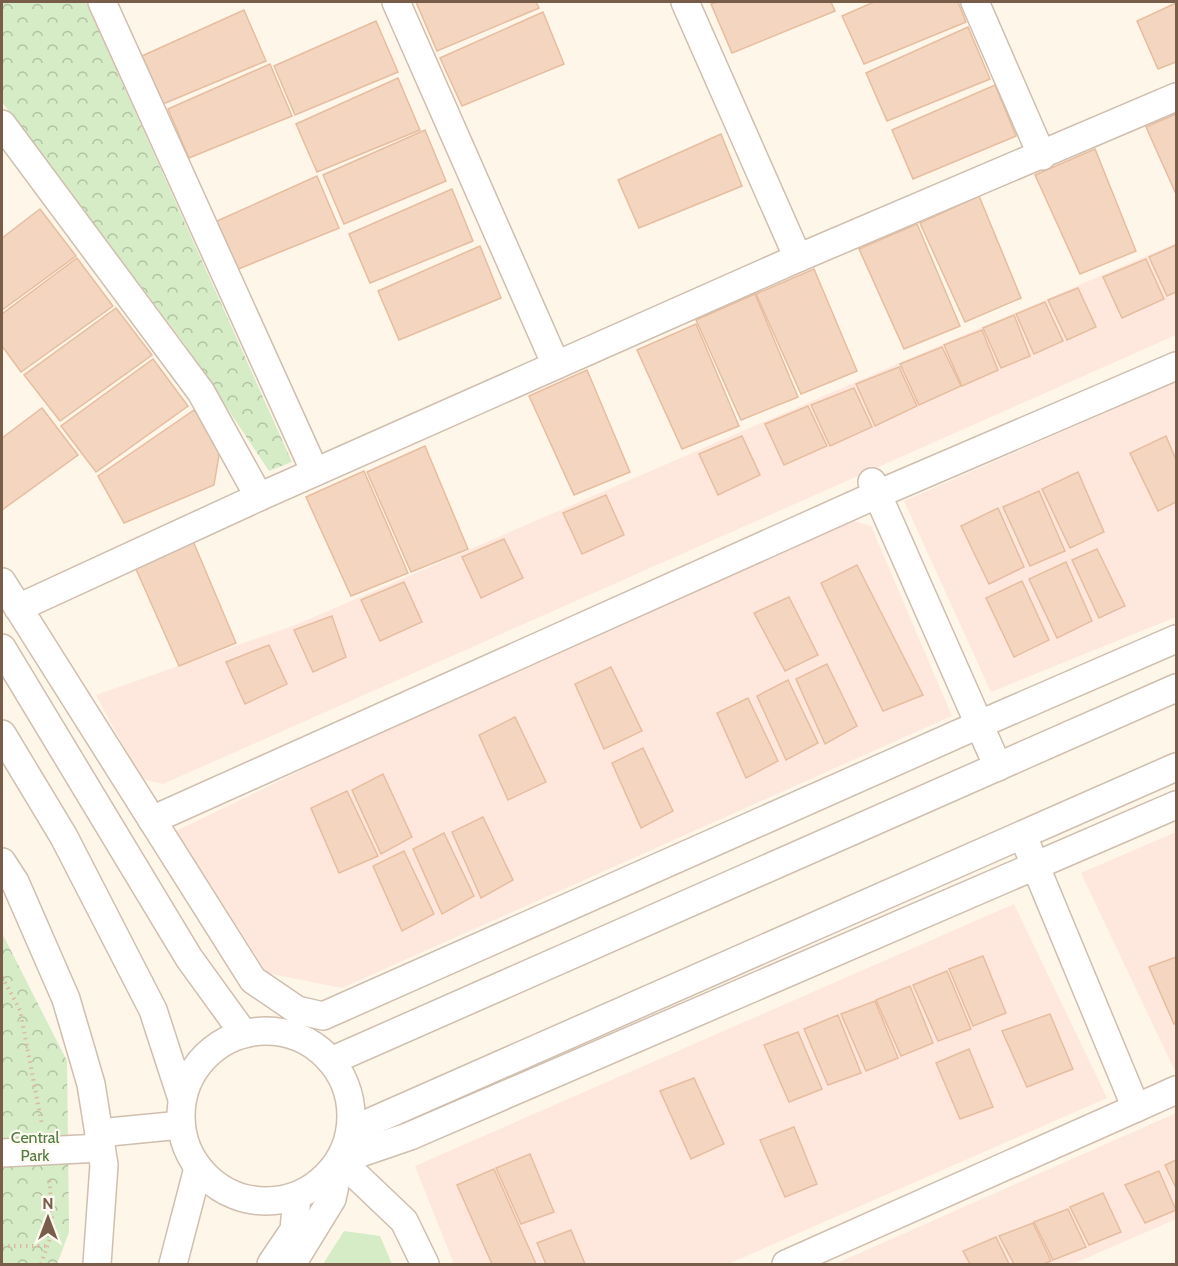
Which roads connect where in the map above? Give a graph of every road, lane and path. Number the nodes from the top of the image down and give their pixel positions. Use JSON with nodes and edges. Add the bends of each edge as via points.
{"nodes":[{"id":1,"x":102,"y":2,"type":"edge"},
{"id":2,"x":396,"y":2,"type":"edge"},
{"id":3,"x":685,"y":2,"type":"edge"},
{"id":4,"x":975,"y":2,"type":"edge"},
{"id":5,"x":1176,"y":97,"type":"edge"},
{"id":6,"x":2,"y":124,"type":"edge"},
{"id":7,"x":1042,"y":156,"type":"junction"},
{"id":8,"x":798,"y":258,"type":"junction"},
{"id":9,"x":556,"y":365,"type":"junction"},
{"id":10,"x":1176,"y":366,"type":"edge"},
{"id":11,"x":315,"y":472,"type":"junction"},
{"id":12,"x":875,"y":488,"type":"junction"},
{"id":13,"x":259,"y":497,"type":"junction"},
{"id":14,"x":2,"y":582,"type":"edge"},
{"id":15,"x":18,"y":608,"type":"junction"},
{"id":16,"x":1176,"y":639,"type":"edge"},
{"id":17,"x":2,"y":648,"type":"edge"},
{"id":18,"x":1176,"y":688,"type":"edge"},
{"id":19,"x":978,"y":724,"type":"junction"},
{"id":20,"x":2,"y":734,"type":"edge"},
{"id":21,"x":998,"y":767,"type":"junction"},
{"id":22,"x":1176,"y":767,"type":"edge"},
{"id":23,"x":1176,"y":805,"type":"edge"},
{"id":24,"x":152,"y":820,"type":"junction"},
{"id":25,"x":1023,"y":835,"type":"junction"},
{"id":26,"x":2,"y":861,"type":"edge"},
{"id":27,"x":1035,"y":865,"type":"junction"},
{"id":28,"x":2,"y":977,"type":"edge"},
{"id":29,"x":244,"y":1034,"type":"junction"},
{"id":30,"x":331,"y":1061,"type":"junction"},
{"id":31,"x":1176,"y":1090,"type":"edge"},
{"id":32,"x":1136,"y":1108,"type":"junction"},
{"id":33,"x":181,"y":1112,"type":"junction"},
{"id":34,"x":351,"y":1131,"type":"junction"},
{"id":35,"x":100,"y":1141,"type":"junction"},
{"id":36,"x":47,"y":1151,"type":"junction"},
{"id":37,"x":2,"y":1153,"type":"edge"},
{"id":38,"x":340,"y":1160,"type":"junction"},
{"id":39,"x":198,"y":1168,"type":"junction"},
{"id":40,"x":297,"y":1196,"type":"junction"},
{"id":41,"x":2,"y":1246,"type":"edge"},
{"id":42,"x":47,"y":1246,"type":"junction"},
{"id":43,"x":41,"y":1264,"type":"edge"},
{"id":44,"x":97,"y":1264,"type":"edge"},
{"id":45,"x":173,"y":1264,"type":"edge"},
{"id":46,"x":271,"y":1264,"type":"edge"},
{"id":47,"x":292,"y":1264,"type":"edge"},
{"id":48,"x":425,"y":1264,"type":"edge"},
{"id":49,"x":786,"y":1264,"type":"edge"}],
"edges":[{"from":1,"to":11,"type":"street"},
{"from":2,"to":9,"type":"street"},
{"from":3,"to":8,"type":"street"},
{"from":4,"to":7,"type":"street"},
{"from":5,"to":7,"type":"street"},
{"from":6,"to":13,"type":"street","via":[[201,392]]},
{"from":7,"to":8,"type":"street"},
{"from":8,"to":9,"type":"street"},
{"from":9,"to":11,"type":"street"},
{"from":10,"to":12,"type":"street"},
{"from":11,"to":13,"type":"street"},
{"from":12,"to":19,"type":"street"},
{"from":12,"to":24,"type":"street"},
{"from":13,"to":15,"type":"street"},
{"from":14,"to":15,"type":"street"},
{"from":15,"to":24,"type":"street"},
{"from":16,"to":19,"type":"street"},
{"from":17,"to":29,"type":"street","via":[[189,958]]},
{"from":18,"to":21,"type":"street"},
{"from":19,"to":21,"type":"street"},
{"from":19,"to":24,"type":"street","via":[[323,1016],[297,1010],[253,980]]},
{"from":20,"to":33,"type":"street","via":[[64,837],[153,1010]]},
{"from":21,"to":30,"type":"street"},
{"from":22,"to":25,"type":"street"},
{"from":23,"to":27,"type":"street"},
{"from":25,"to":27,"type":"street"},
{"from":25,"to":34,"type":"street"},
{"from":26,"to":35,"type":"street","via":[[66,999],[92,1084]]},
{"from":27,"to":32,"type":"street"},
{"from":27,"to":38,"type":"street","via":[[410,1136]]},
{"from":28,"to":36,"type":"path","via":[[20,1010]]},
{"from":29,"to":30,"type":"street","via":[[268,1031],[292,1035],[313,1045]]},
{"from":29,"to":33,"type":"street","via":[[216,1047],[194,1070]]},
{"from":30,"to":34,"type":"street","via":[[347,1090]]},
{"from":31,"to":32,"type":"street"},
{"from":32,"to":49,"type":"street"},
{"from":33,"to":35,"type":"street"},
{"from":33,"to":39,"type":"street","via":[[186,1148]]},
{"from":34,"to":38,"type":"street"},
{"from":35,"to":36,"type":"street"},
{"from":35,"to":44,"type":"street","via":[[104,1165]]},
{"from":36,"to":37,"type":"street"},
{"from":36,"to":42,"type":"path","via":[[53,1230]]},
{"from":38,"to":40,"type":"street","via":[[322,1181]]},
{"from":38,"to":47,"type":"street","via":[[332,1199]]},
{"from":38,"to":48,"type":"street","via":[[404,1221]]},
{"from":39,"to":40,"type":"street","via":[[218,1187],[243,1198],[270,1202]]},
{"from":39,"to":45,"type":"street"},
{"from":40,"to":46,"type":"street","via":[[294,1230]]},
{"from":41,"to":42,"type":"path"},
{"from":42,"to":43,"type":"path"}]}
